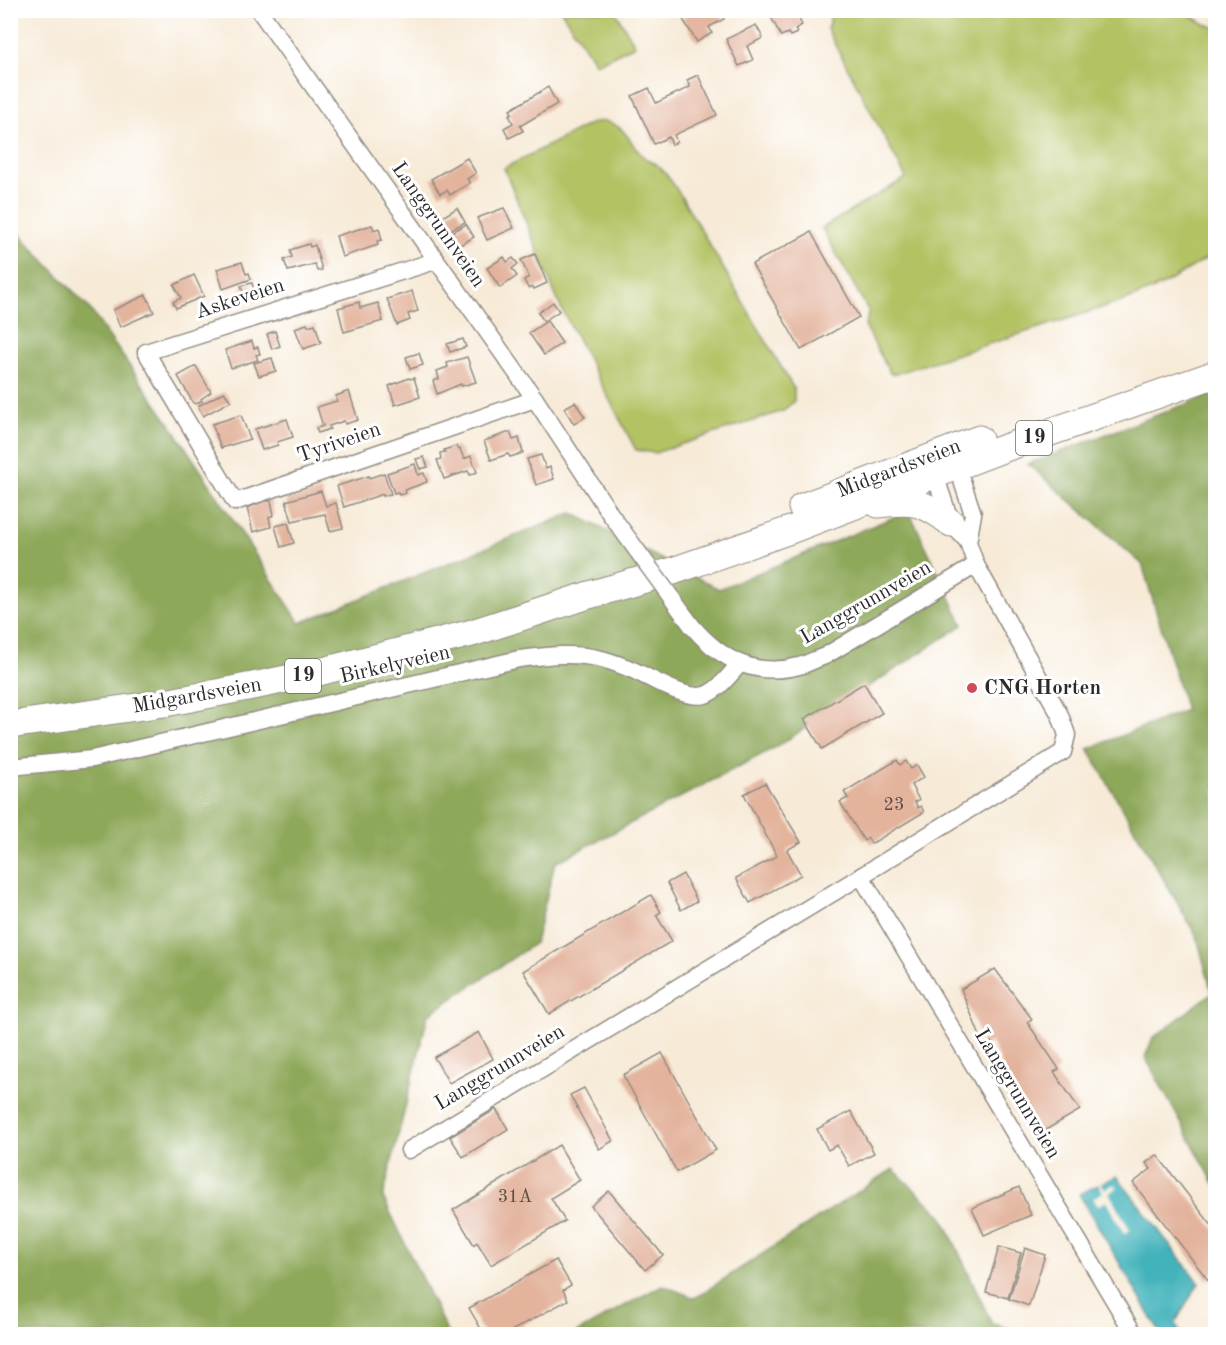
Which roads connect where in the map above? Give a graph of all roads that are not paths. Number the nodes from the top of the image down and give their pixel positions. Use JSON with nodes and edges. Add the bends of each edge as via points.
{"nodes":[{"id":1,"x":259,"y":10,"type":"edge"},
{"id":2,"x":435,"y":261,"type":"junction"},
{"id":3,"x":1215,"y":358,"type":"edge"},
{"id":4,"x":1215,"y":374,"type":"edge"},
{"id":5,"x":535,"y":399,"type":"junction"},
{"id":6,"x":193,"y":431,"type":"joint"},
{"id":7,"x":944,"y":465,"type":"junction"},
{"id":8,"x":853,"y":507,"type":"junction"},
{"id":9,"x":959,"y":532,"type":"junction"},
{"id":10,"x":976,"y":565,"type":"junction"},
{"id":11,"x":589,"y":595,"type":"junction"},
{"id":12,"x":739,"y":664,"type":"junction"},
{"id":13,"x":10,"y":725,"type":"edge"},
{"id":14,"x":10,"y":767,"type":"edge"},
{"id":15,"x":861,"y":876,"type":"junction"},
{"id":16,"x":409,"y":1150,"type":"dead end"},
{"id":17,"x":1134,"y":1335,"type":"edge"}],
"edges":[{"from":1,"to":2,"type":"street","name":"Langgrunnveien"},
{"from":2,"to":5,"type":"street","name":"Langgrunnveien"},
{"from":2,"to":6,"type":"street","name":"Askeveien","via":[[146,352]]},
{"from":3,"to":7,"type":"highway","name":"Midgardsveien","number":"19","via":[[1102,394]]},
{"from":4,"to":7,"type":"highway","name":"Midgardsveien","number":"19"},
{"from":5,"to":6,"type":"street","name":"Tyriveien","via":[[235,502]]},
{"from":5,"to":12,"type":"street","name":"Langgrunnveien","bridge":true,"via":[[611,515],[692,626],[712,647]]},
{"from":7,"to":8,"type":"highway","name":"Midgardsveien","number":"19"},
{"from":7,"to":9,"type":"street","name":"Langgrunnveien"},
{"from":7,"to":9,"type":"street","name":"Langgrunnveien","via":[[974,514]]},
{"from":7,"to":11,"type":"highway","name":"Midgardsveien","number":"19","via":[[666,559]]},
{"from":8,"to":9,"type":"highway","number":"19","via":[[914,502],[935,511]]},
{"from":8,"to":11,"type":"highway","name":"Midgardsveien","number":"19","via":[[673,571]]},
{"from":9,"to":10,"type":"street","name":"Langgrunnveien"},
{"from":10,"to":12,"type":"street","name":"Langgrunnveien","via":[[825,656],[799,666],[774,669]]},
{"from":10,"to":15,"type":"street","name":"Langgrunnveien","via":[[1060,715],[1066,735],[1063,752]]},
{"from":11,"to":13,"type":"highway","name":"Midgardsveien","number":"19","via":[[472,633],[319,672],[165,703]]},
{"from":12,"to":14,"type":"street","name":"Birkelyveien","via":[[717,689],[703,696],[685,693],[596,658],[564,654],[519,659],[92,759]]},
{"from":15,"to":16,"type":"street","name":"Langgrunnveien"},
{"from":15,"to":17,"type":"street","name":"Langgrunnveien"}]}
